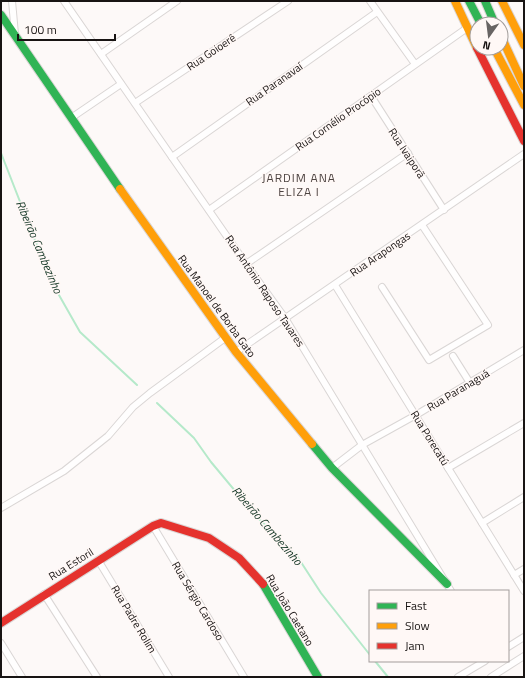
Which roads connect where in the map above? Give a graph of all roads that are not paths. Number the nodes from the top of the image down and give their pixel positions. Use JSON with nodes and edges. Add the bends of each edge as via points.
{"nodes":[{"id":1,"x":12,"y":1,"type":"edge"},
{"id":2,"x":64,"y":1,"type":"edge"},
{"id":3,"x":177,"y":1,"type":"edge"},
{"id":4,"x":288,"y":1,"type":"edge"},
{"id":5,"x":370,"y":1,"type":"edge"},
{"id":6,"x":455,"y":1,"type":"edge"},
{"id":7,"x":469,"y":1,"type":"edge"},
{"id":8,"x":485,"y":1,"type":"edge"},
{"id":9,"x":502,"y":1,"type":"edge"},
{"id":10,"x":377,"y":12,"type":"junction"},
{"id":11,"x":1,"y":15,"type":"edge"},
{"id":12,"x":477,"y":16,"type":"edge"},
{"id":13,"x":492,"y":16,"type":"edge"},
{"id":14,"x":467,"y":28,"type":"junction"},
{"id":15,"x":469,"y":32,"type":"edge"},
{"id":16,"x":15,"y":34,"type":"junction"},
{"id":17,"x":524,"y":45,"type":"edge"},
{"id":18,"x":509,"y":53,"type":"edge"},
{"id":19,"x":101,"y":54,"type":"junction"},
{"id":20,"x":481,"y":56,"type":"edge"},
{"id":21,"x":498,"y":56,"type":"edge"},
{"id":22,"x":415,"y":64,"type":"junction"},
{"id":23,"x":121,"y":84,"type":"junction"},
{"id":24,"x":524,"y":86,"type":"edge"},
{"id":25,"x":371,"y":96,"type":"junction"},
{"id":26,"x":134,"y":103,"type":"junction"},
{"id":27,"x":524,"y":105,"type":"edge"},
{"id":28,"x":71,"y":118,"type":"junction"},
{"id":29,"x":524,"y":141,"type":"edge"},
{"id":30,"x":408,"y":153,"type":"junction"},
{"id":31,"x":524,"y":154,"type":"edge"},
{"id":32,"x":172,"y":157,"type":"junction"},
{"id":33,"x":209,"y":210,"type":"junction"},
{"id":34,"x":444,"y":210,"type":"junction"},
{"id":35,"x":422,"y":225,"type":"junction"},
{"id":36,"x":246,"y":264,"type":"junction"},
{"id":37,"x":335,"y":285,"type":"junction"},
{"id":38,"x":382,"y":288,"type":"dead end"},
{"id":39,"x":285,"y":318,"type":"junction"},
{"id":40,"x":225,"y":338,"type":"junction"},
{"id":41,"x":524,"y":350,"type":"edge"},
{"id":42,"x":236,"y":352,"type":"junction"},
{"id":43,"x":453,"y":356,"type":"dead end"},
{"id":44,"x":470,"y":383,"type":"junction"},
{"id":45,"x":416,"y":415,"type":"junction"},
{"id":46,"x":524,"y":423,"type":"edge"},
{"id":47,"x":362,"y":445,"type":"junction"},
{"id":48,"x":332,"y":468,"type":"junction"},
{"id":49,"x":448,"y":468,"type":"junction"},
{"id":50,"x":524,"y":498,"type":"edge"},
{"id":51,"x":1,"y":508,"type":"edge"},
{"id":52,"x":482,"y":523,"type":"junction"},
{"id":53,"x":153,"y":526,"type":"junction"},
{"id":54,"x":98,"y":560,"type":"junction"},
{"id":55,"x":524,"y":569,"type":"edge"},
{"id":56,"x":514,"y":575,"type":"junction"},
{"id":57,"x":447,"y":584,"type":"junction"},
{"id":58,"x":451,"y":590,"type":"edge"},
{"id":59,"x":524,"y":592,"type":"edge"},
{"id":60,"x":44,"y":594,"type":"junction"},
{"id":61,"x":1,"y":623,"type":"edge"},
{"id":62,"x":524,"y":637,"type":"edge"},
{"id":63,"x":1,"y":643,"type":"edge"},
{"id":64,"x":509,"y":646,"type":"edge"},
{"id":65,"x":524,"y":656,"type":"edge"},
{"id":66,"x":483,"y":662,"type":"edge"},
{"id":67,"x":22,"y":677,"type":"edge"},
{"id":68,"x":97,"y":677,"type":"edge"},
{"id":69,"x":169,"y":677,"type":"edge"},
{"id":70,"x":244,"y":677,"type":"edge"},
{"id":71,"x":318,"y":677,"type":"edge"},
{"id":72,"x":458,"y":677,"type":"edge"},
{"id":73,"x":491,"y":677,"type":"edge"}],
"edges":[{"from":1,"to":16,"type":"street"},
{"from":2,"to":19,"type":"street","name":"Rua Antônio Raposo Tavares"},
{"from":3,"to":19,"type":"street"},
{"from":4,"to":26,"type":"street","name":"Rua Goioerê"},
{"from":5,"to":10,"type":"street"},
{"from":6,"to":14,"type":"main road"},
{"from":7,"to":12,"type":"main road"},
{"from":8,"to":13,"type":"main road"},
{"from":9,"to":17,"type":"main road"},
{"from":10,"to":22,"type":"street"},
{"from":10,"to":32,"type":"street","name":"Rua Paranavaí"},
{"from":11,"to":16,"type":"main road","name":"Rua Manoel de Borba Gato"},
{"from":14,"to":15,"type":"main road"},
{"from":14,"to":22,"type":"street","name":"Rua Cornélio Procópio"},
{"from":16,"to":28,"type":"main road","name":"Rua Manoel de Borba Gato"},
{"from":18,"to":24,"type":"main road"},
{"from":19,"to":23,"type":"street","name":"Rua Antônio Raposo Tavares"},
{"from":20,"to":29,"type":"main road"},
{"from":21,"to":27,"type":"main road"},
{"from":22,"to":25,"type":"street","name":"Rua Cornélio Procópio"},
{"from":23,"to":26,"type":"street","name":"Rua Antônio Raposo Tavares"},
{"from":23,"to":28,"type":"street"},
{"from":25,"to":30,"type":"street","name":"Rua Ivaiporã"},
{"from":25,"to":33,"type":"street","name":"Rua Cornélio Procópio"},
{"from":26,"to":32,"type":"street","name":"Rua Antônio Raposo Tavares"},
{"from":28,"to":40,"type":"main road","name":"Rua Manoel de Borba Gato"},
{"from":30,"to":34,"type":"street","name":"Rua Ivaiporã"},
{"from":30,"to":36,"type":"street"},
{"from":31,"to":34,"type":"street","name":"Rua Arapongas"},
{"from":32,"to":33,"type":"street","name":"Rua Antônio Raposo Tavares"},
{"from":33,"to":36,"type":"street","name":"Rua Antônio Raposo Tavares"},
{"from":34,"to":35,"type":"street","name":"Rua Arapongas"},
{"from":35,"to":37,"type":"street","name":"Rua Arapongas"},
{"from":35,"to":38,"type":"street","via":[[488,325],[429,360]]},
{"from":36,"to":39,"type":"street","name":"Rua Antônio Raposo Tavares"},
{"from":37,"to":39,"type":"street","name":"Rua Arapongas"},
{"from":37,"to":45,"type":"street","name":"Rua Porecatú"},
{"from":39,"to":42,"type":"street","name":"Rua Arapongas"},
{"from":39,"to":47,"type":"street","name":"Rua Antônio Raposo Tavares"},
{"from":40,"to":42,"type":"main road","name":"Rua Manoel de Borba Gato"},
{"from":40,"to":51,"type":"street","via":[[146,396],[108,436],[64,471]]},
{"from":41,"to":44,"type":"street","name":"Rua Paranaguá"},
{"from":42,"to":48,"type":"main road","name":"Rua Manoel de Borba Gato"},
{"from":43,"to":44,"type":"street"},
{"from":44,"to":45,"type":"street","name":"Rua Paranaguá"},
{"from":45,"to":47,"type":"street","name":"Rua Paranaguá"},
{"from":45,"to":49,"type":"street","name":"Rua Porecatú"},
{"from":46,"to":49,"type":"street"},
{"from":47,"to":48,"type":"street","name":"Rua Paranaguá"},
{"from":47,"to":57,"type":"street","name":"Rua Antônio Raposo Tavares"},
{"from":48,"to":57,"type":"main road","name":"Rua Manoel de Borba Gato"},
{"from":49,"to":52,"type":"street","name":"Rua Porecatú"},
{"from":50,"to":52,"type":"street"},
{"from":52,"to":56,"type":"street","name":"Rua Porecatú"},
{"from":53,"to":54,"type":"main road","name":"Rua Estoril"},
{"from":53,"to":70,"type":"street","name":"Rua Sérgio Cardoso"},
{"from":53,"to":71,"type":"main road","name":"Rua João Caetano","via":[[161,523],[209,538],[239,558],[262,583]]},
{"from":54,"to":60,"type":"main road","name":"Rua Estoril"},
{"from":54,"to":69,"type":"street","name":"Rua Padre Rolim"},
{"from":55,"to":56,"type":"street"},
{"from":56,"to":59,"type":"street","name":"Rua Porecatú"},
{"from":57,"to":58,"type":"street","name":"Rua Antônio Raposo Tavares"},
{"from":60,"to":61,"type":"main road","name":"Rua Estoril"},
{"from":60,"to":68,"type":"street"},
{"from":62,"to":64,"type":"street"},
{"from":63,"to":67,"type":"street"},
{"from":65,"to":73,"type":"street"},
{"from":66,"to":72,"type":"street"}]}
